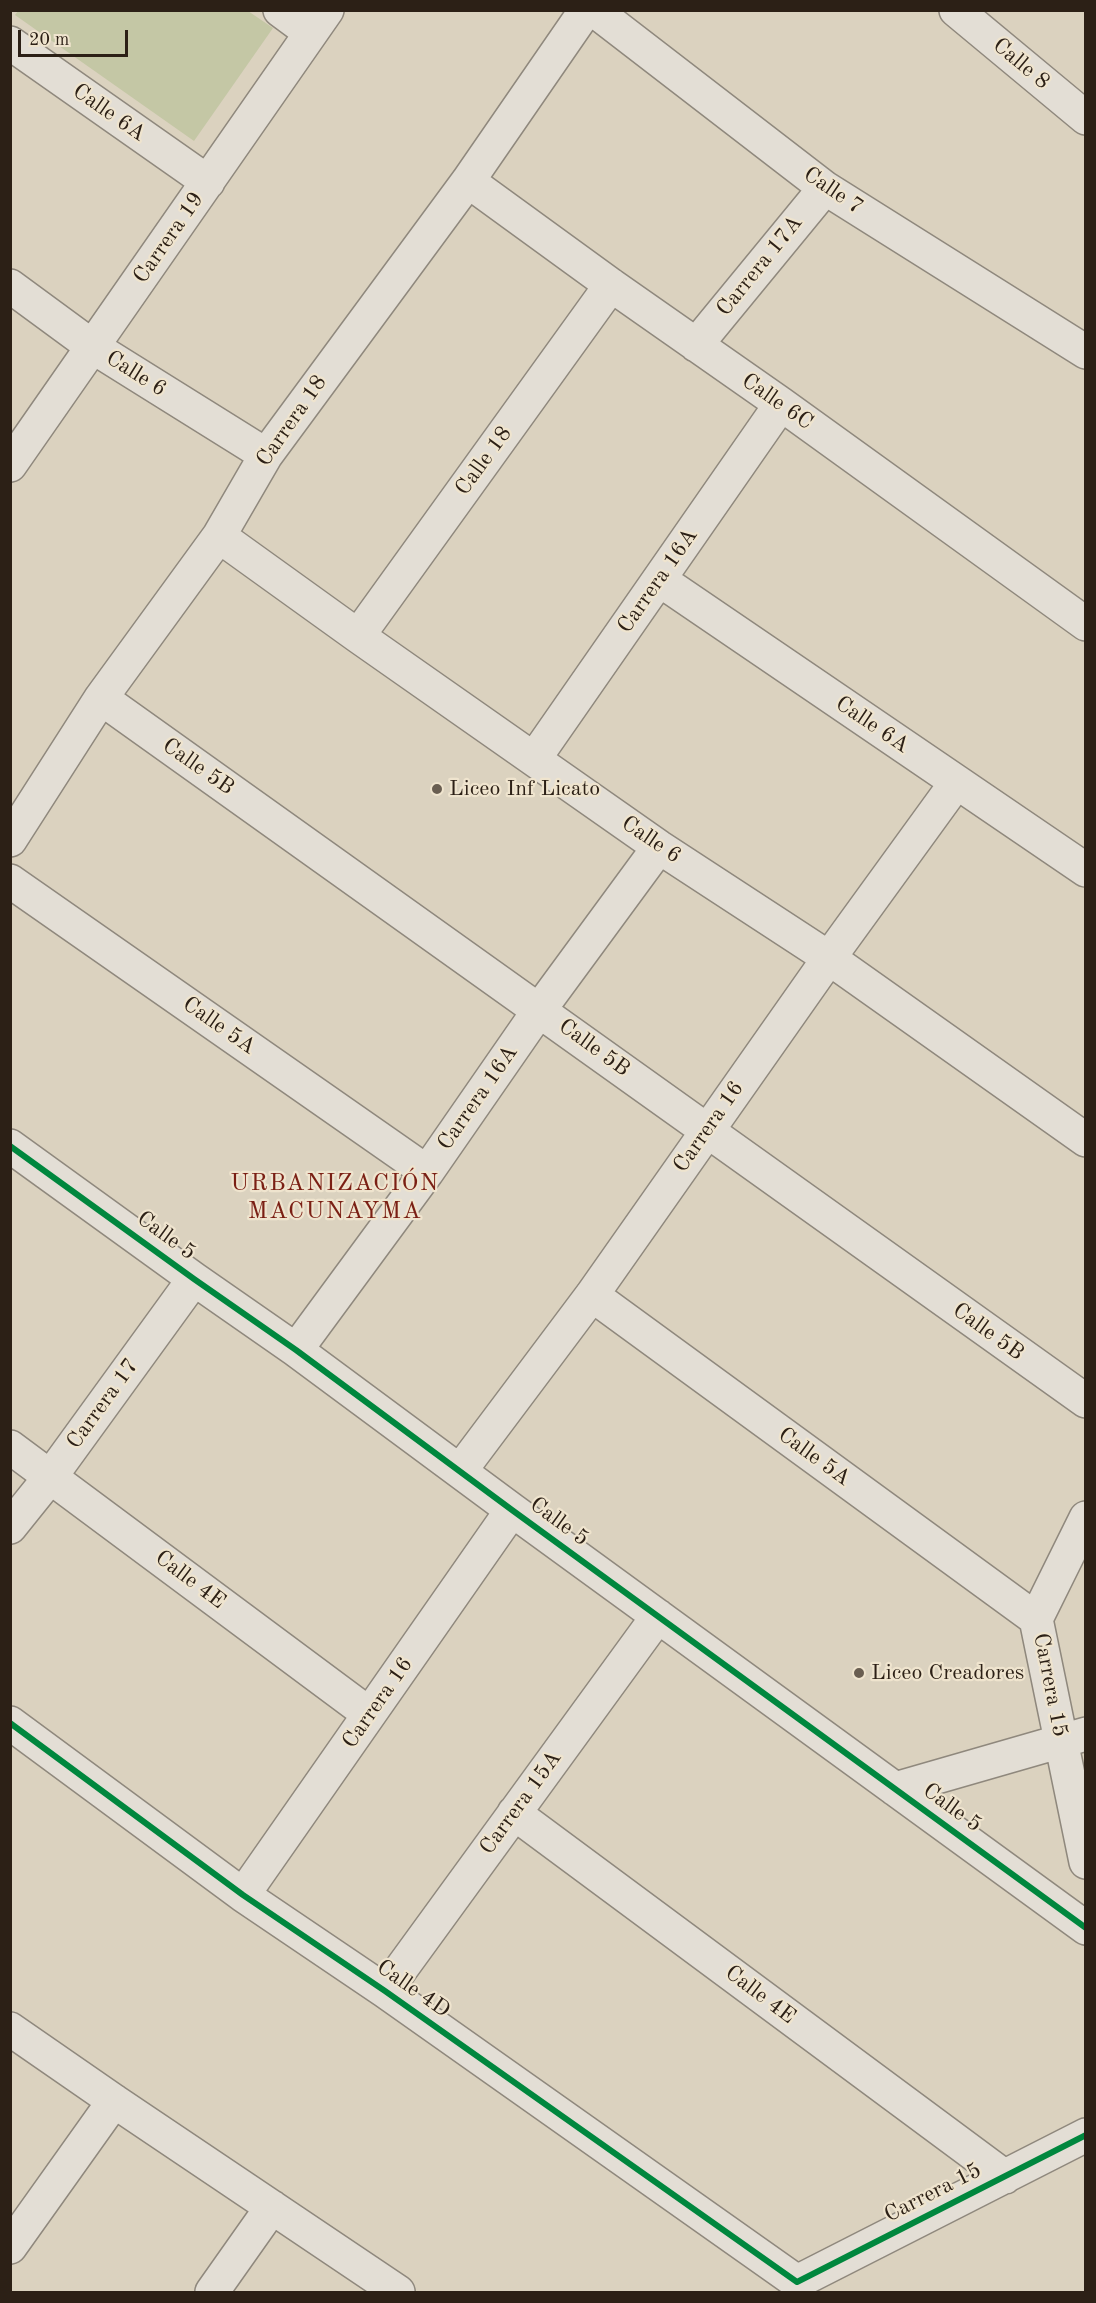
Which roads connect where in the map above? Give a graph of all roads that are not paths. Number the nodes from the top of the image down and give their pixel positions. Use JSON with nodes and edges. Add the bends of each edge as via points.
{"nodes":[{"id":1,"x":280,"y":10,"type":"edge"},
{"id":2,"x":586,"y":10,"type":"edge"},
{"id":3,"x":594,"y":10,"type":"edge"},
{"id":4,"x":956,"y":10,"type":"edge"},
{"id":5,"x":319,"y":22,"type":"edge"},
{"id":6,"x":10,"y":43,"type":"edge"},
{"id":7,"x":1086,"y":118,"type":"edge"},
{"id":8,"x":468,"y":180,"type":"junction"},
{"id":9,"x":208,"y":182,"type":"junction"},
{"id":10,"x":825,"y":188,"type":"junction"},
{"id":11,"x":611,"y":285,"type":"junction"},
{"id":12,"x":10,"y":286,"type":"edge"},
{"id":13,"x":696,"y":345,"type":"junction"},
{"id":14,"x":93,"y":347,"type":"junction"},
{"id":15,"x":1086,"y":352,"type":"edge"},
{"id":16,"x":781,"y":404,"type":"junction"},
{"id":17,"x":266,"y":455,"type":"junction"},
{"id":18,"x":10,"y":465,"type":"edge"},
{"id":19,"x":219,"y":536,"type":"junction"},
{"id":20,"x":660,"y":580,"type":"junction"},
{"id":21,"x":1086,"y":624,"type":"edge"},
{"id":22,"x":358,"y":636,"type":"junction"},
{"id":23,"x":101,"y":698,"type":"junction"},
{"id":24,"x":534,"y":759,"type":"junction"},
{"id":25,"x":956,"y":783,"type":"junction"},
{"id":26,"x":10,"y":840,"type":"edge"},
{"id":27,"x":659,"y":847,"type":"junction"},
{"id":28,"x":1086,"y":870,"type":"edge"},
{"id":29,"x":10,"y":881,"type":"edge"},
{"id":30,"x":828,"y":958,"type":"junction"},
{"id":31,"x":540,"y":1009,"type":"junction"},
{"id":32,"x":706,"y":1131,"type":"junction"},
{"id":33,"x":1086,"y":1140,"type":"edge"},
{"id":34,"x":10,"y":1146,"type":"edge"},
{"id":35,"x":427,"y":1172,"type":"junction"},
{"id":36,"x":194,"y":1279,"type":"junction"},
{"id":37,"x":592,"y":1295,"type":"junction"},
{"id":38,"x":296,"y":1350,"type":"junction"},
{"id":39,"x":1086,"y":1401,"type":"edge"},
{"id":40,"x":10,"y":1447,"type":"edge"},
{"id":41,"x":460,"y":1471,"type":"junction"},
{"id":42,"x":51,"y":1476,"type":"junction"},
{"id":43,"x":512,"y":1510,"type":"junction"},
{"id":44,"x":1086,"y":1518,"type":"edge"},
{"id":45,"x":10,"y":1527,"type":"edge"},
{"id":46,"x":658,"y":1616,"type":"junction"},
{"id":47,"x":1036,"y":1619,"type":"junction"},
{"id":48,"x":369,"y":1714,"type":"junction"},
{"id":49,"x":10,"y":1723,"type":"edge"},
{"id":50,"x":1073,"y":1738,"type":"edge"},
{"id":51,"x":895,"y":1789,"type":"junction"},
{"id":52,"x":514,"y":1813,"type":"junction"},
{"id":53,"x":1086,"y":1862,"type":"edge"},
{"id":54,"x":243,"y":1895,"type":"junction"},
{"id":55,"x":1086,"y":1928,"type":"edge"},
{"id":56,"x":385,"y":1991,"type":"junction"},
{"id":57,"x":10,"y":2029,"type":"edge"},
{"id":58,"x":114,"y":2101,"type":"junction"},
{"id":59,"x":1086,"y":2134,"type":"edge"},
{"id":60,"x":1005,"y":2177,"type":"junction"},
{"id":61,"x":272,"y":2207,"type":"junction"},
{"id":62,"x":10,"y":2247,"type":"edge"},
{"id":63,"x":796,"y":2282,"type":"joint"},
{"id":64,"x":212,"y":2292,"type":"edge"},
{"id":65,"x":398,"y":2292,"type":"edge"}],
"edges":[{"from":1,"to":5,"type":"street"},
{"from":2,"to":8,"type":"street","name":"Carrera 18"},
{"from":3,"to":10,"type":"street","name":"Calle 7"},
{"from":4,"to":7,"type":"street","name":"Calle 8"},
{"from":5,"to":9,"type":"street","name":"Carrera 19"},
{"from":6,"to":9,"type":"street","name":"Calle 6A"},
{"from":8,"to":11,"type":"street","name":"Calle 6C"},
{"from":8,"to":17,"type":"street","name":"Carrera 18"},
{"from":9,"to":14,"type":"street","name":"Carrera 19"},
{"from":10,"to":13,"type":"street","name":"Carrera 17A"},
{"from":10,"to":15,"type":"street","name":"Calle 7"},
{"from":11,"to":13,"type":"street","name":"Calle 6C"},
{"from":11,"to":22,"type":"street","name":"Calle 18"},
{"from":12,"to":14,"type":"street","name":"Calle 6"},
{"from":13,"to":16,"type":"street","name":"Calle 6C"},
{"from":14,"to":17,"type":"street","name":"Calle 6"},
{"from":14,"to":18,"type":"street","name":"Carrera 19"},
{"from":16,"to":20,"type":"street","name":"Carrera 16A"},
{"from":16,"to":21,"type":"street","name":"Calle 6C"},
{"from":17,"to":19,"type":"street","name":"Carrera 18"},
{"from":19,"to":22,"type":"street","name":"Calle 6"},
{"from":19,"to":23,"type":"street","name":"Carrera 18"},
{"from":20,"to":24,"type":"street","name":"Carrera 16A"},
{"from":20,"to":25,"type":"street","name":"Calle 6A"},
{"from":22,"to":24,"type":"street","name":"Calle 6"},
{"from":23,"to":26,"type":"street","name":"Carrera 18"},
{"from":23,"to":31,"type":"street","name":"Calle 5B"},
{"from":24,"to":27,"type":"street","name":"Calle 6"},
{"from":25,"to":28,"type":"street","name":"Calle 6A"},
{"from":25,"to":30,"type":"street","name":"Carrera 16"},
{"from":27,"to":30,"type":"street","name":"Calle 6"},
{"from":27,"to":31,"type":"street","name":"Carrera 16A"},
{"from":29,"to":35,"type":"street","name":"Calle 5A"},
{"from":30,"to":32,"type":"street","name":"Carrera 16"},
{"from":30,"to":33,"type":"street","name":"Calle 6"},
{"from":31,"to":32,"type":"street","name":"Calle 5B"},
{"from":31,"to":35,"type":"street","name":"Carrera 16A"},
{"from":32,"to":37,"type":"street","name":"Carrera 16"},
{"from":32,"to":39,"type":"street","name":"Calle 5B"},
{"from":34,"to":36,"type":"street","name":"Calle 5"},
{"from":35,"to":38,"type":"street","name":"Carrera 16A"},
{"from":36,"to":38,"type":"street","name":"Calle 5"},
{"from":36,"to":42,"type":"street","name":"Carrera 17"},
{"from":37,"to":41,"type":"street","name":"Carrera 16"},
{"from":37,"to":47,"type":"street","name":"Calle 5A"},
{"from":38,"to":41,"type":"street","name":"Calle 5"},
{"from":40,"to":42,"type":"street","name":"Calle 4E"},
{"from":41,"to":43,"type":"street","name":"Calle 5"},
{"from":42,"to":45,"type":"street","name":"Carrera 17"},
{"from":42,"to":48,"type":"street","name":"Calle 4E"},
{"from":43,"to":46,"type":"street","name":"Calle 5"},
{"from":43,"to":48,"type":"street","name":"Carrera 16"},
{"from":44,"to":47,"type":"street","name":"Carrera 15"},
{"from":46,"to":51,"type":"street","name":"Calle 5"},
{"from":46,"to":52,"type":"street","name":"Carrera 15A"},
{"from":47,"to":50,"type":"street","name":"Carrera 15"},
{"from":48,"to":54,"type":"street","name":"Carrera 16"},
{"from":49,"to":54,"type":"street","name":"Calle 4D"},
{"from":50,"to":51,"type":"street"},
{"from":50,"to":53,"type":"street","name":"Carrera 15"},
{"from":51,"to":55,"type":"street","name":"Calle 5"},
{"from":52,"to":56,"type":"street","name":"Carrera 15A"},
{"from":52,"to":60,"type":"street","name":"Calle 4E"},
{"from":54,"to":56,"type":"street","name":"Calle 4D"},
{"from":56,"to":63,"type":"street","name":"Calle 4D"},
{"from":57,"to":58,"type":"street"},
{"from":58,"to":61,"type":"street"},
{"from":58,"to":62,"type":"street"},
{"from":59,"to":60,"type":"street","name":"Carrera 15"},
{"from":60,"to":63,"type":"street","name":"Carrera 15"},
{"from":61,"to":64,"type":"street"},
{"from":61,"to":65,"type":"street"}]}
